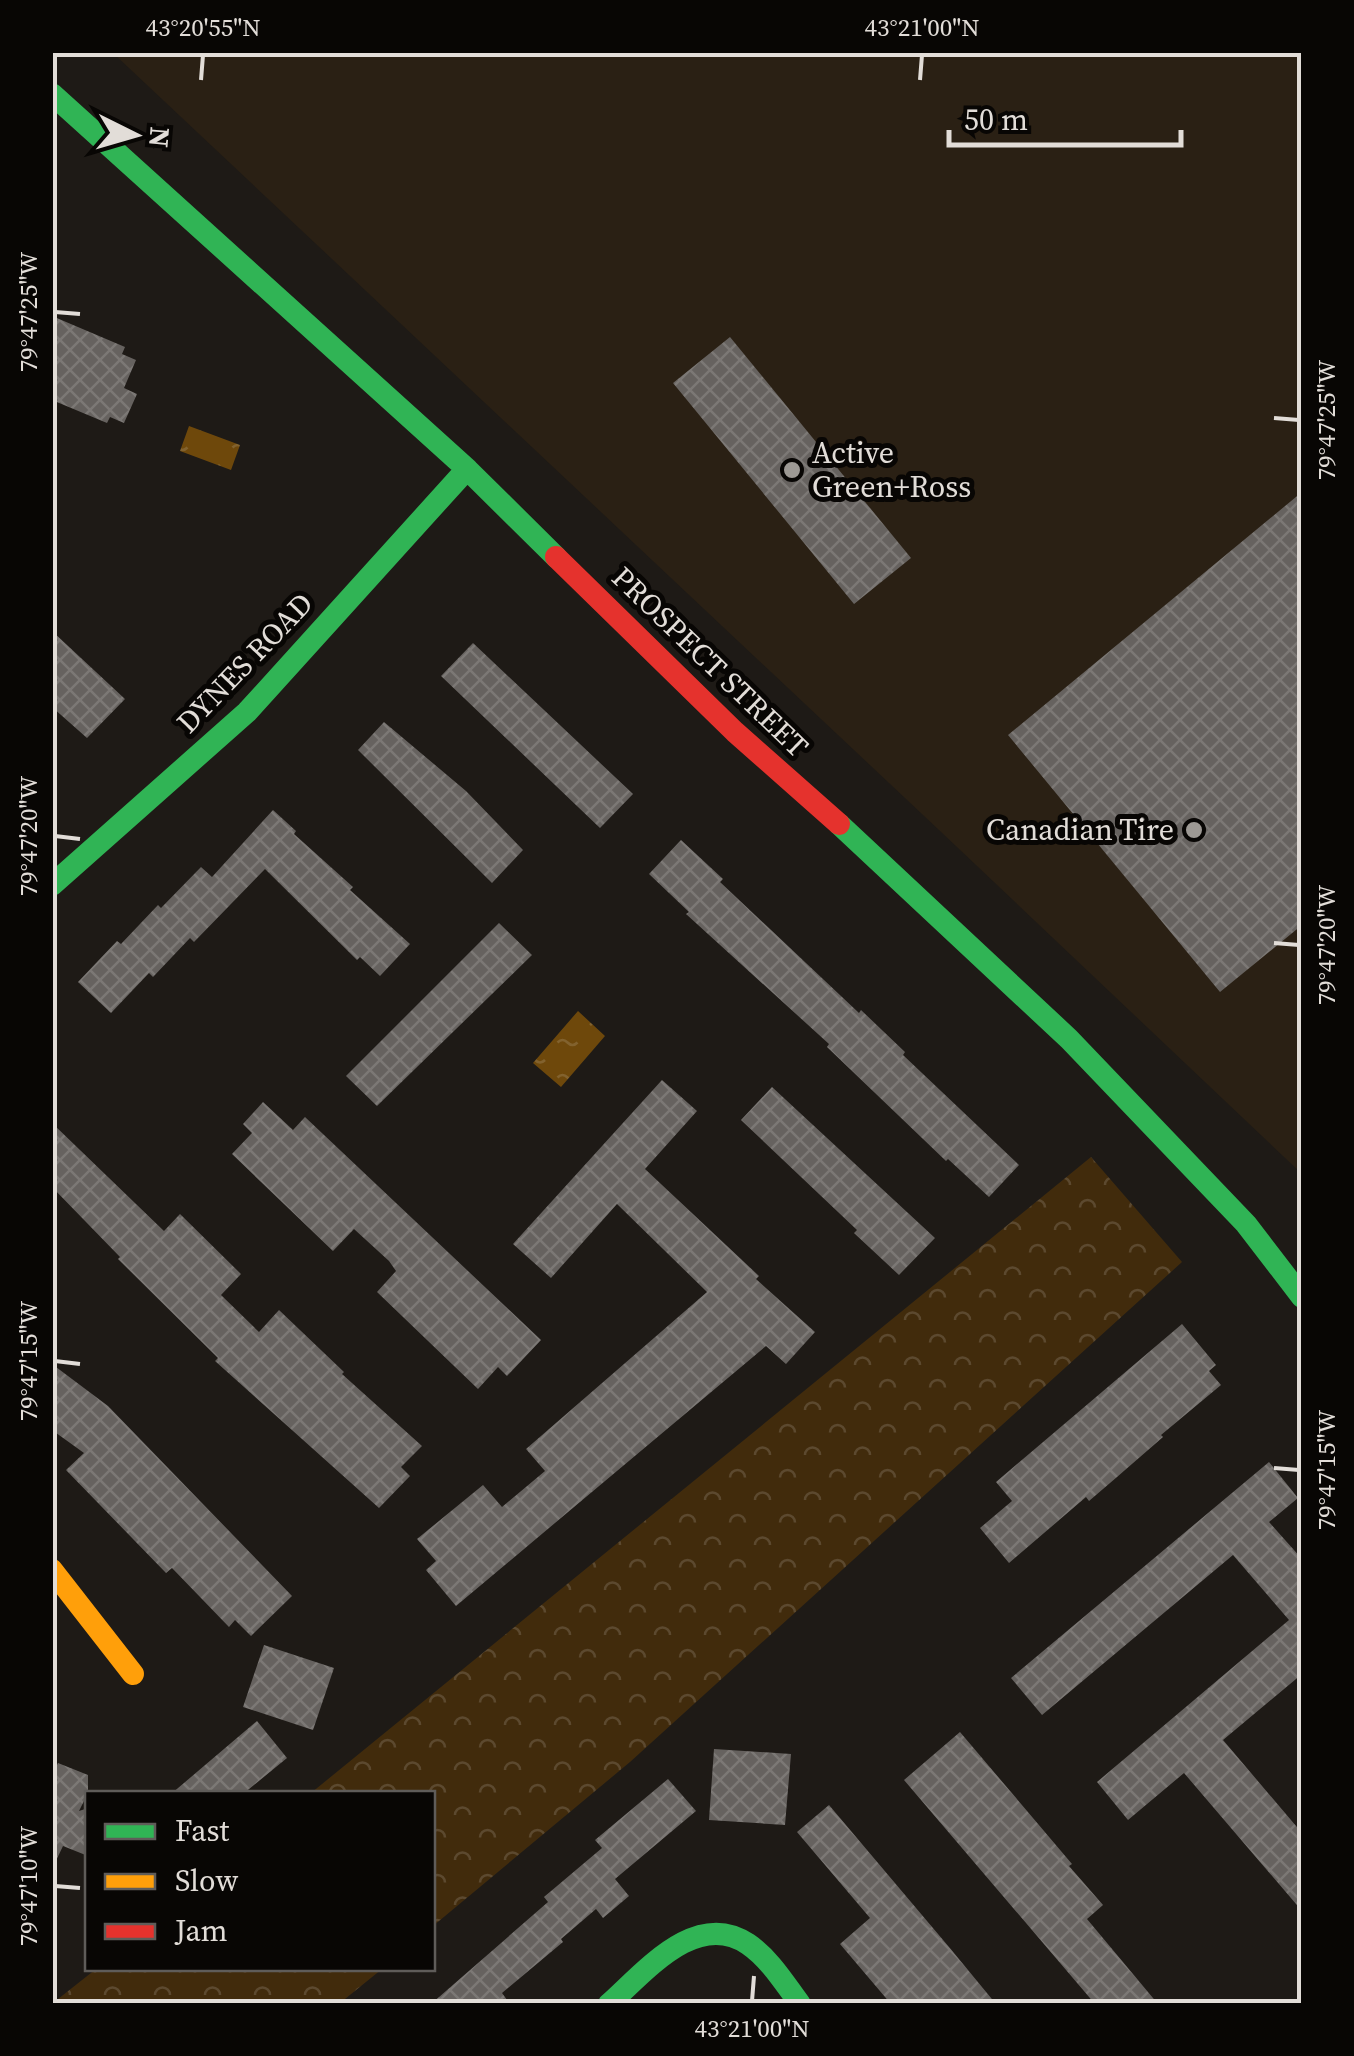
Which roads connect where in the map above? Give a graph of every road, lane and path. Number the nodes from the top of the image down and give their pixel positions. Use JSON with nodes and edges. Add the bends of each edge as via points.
{"nodes":[{"id":1,"x":52,"y":94,"type":"edge"},
{"id":2,"x":467,"y":469,"type":"junction"},
{"id":3,"x":52,"y":885,"type":"edge"},
{"id":4,"x":1302,"y":1297,"type":"edge"},
{"id":5,"x":52,"y":1570,"type":"edge"},
{"id":6,"x":133,"y":1674,"type":"dead end"},
{"id":7,"x":609,"y":2004,"type":"edge"},
{"id":8,"x":800,"y":2004,"type":"edge"}],
"edges":[{"from":1,"to":2,"type":"street","name":"PROSPECT STREET"},
{"from":2,"to":3,"type":"street","name":"DYNES ROAD","via":[[246,712]]},
{"from":2,"to":4,"type":"street","name":"PROSPECT STREET","via":[[734,732],[1069,1039],[1246,1224]]},
{"from":5,"to":6,"type":"street"},
{"from":7,"to":8,"type":"street","via":[[686,1938],[706,1932],[746,1941]]}]}
